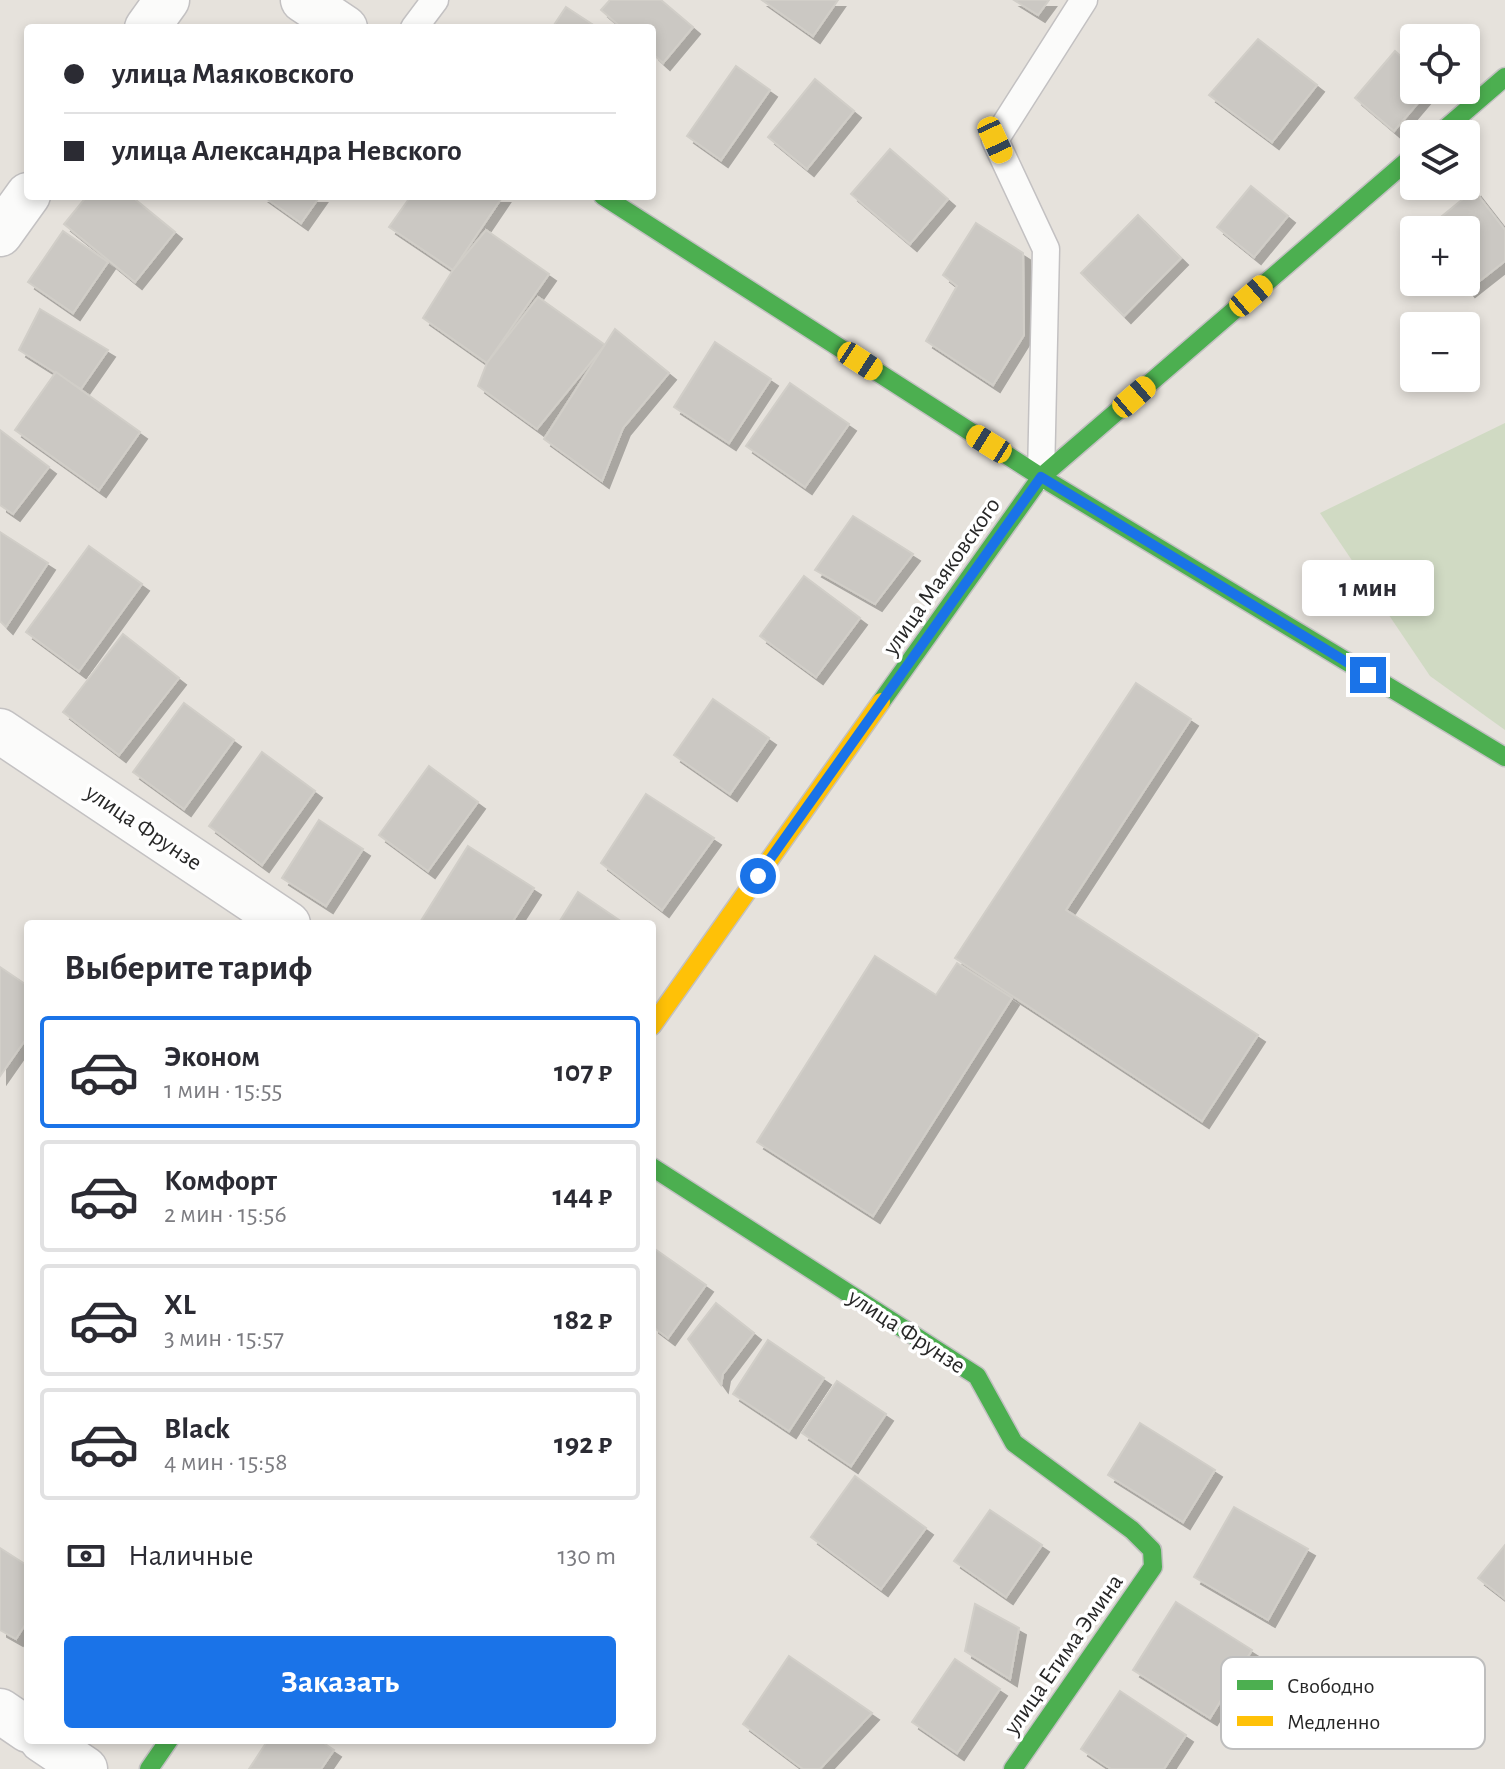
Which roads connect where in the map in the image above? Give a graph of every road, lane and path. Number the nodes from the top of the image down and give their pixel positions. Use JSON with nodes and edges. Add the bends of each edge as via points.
{"nodes":[{"id":1,"x":167,"y":0,"type":"edge"},
{"id":2,"x":303,"y":0,"type":"edge"},
{"id":3,"x":435,"y":0,"type":"edge"},
{"id":4,"x":1084,"y":0,"type":"edge"},
{"id":5,"x":150,"y":24,"type":"edge"},
{"id":6,"x":339,"y":24,"type":"edge"},
{"id":7,"x":417,"y":24,"type":"edge"},
{"id":8,"x":1505,"y":77,"type":"edge"},
{"id":9,"x":1455,"y":120,"type":"edge"},
{"id":10,"x":1400,"y":167,"type":"edge"},
{"id":11,"x":24,"y":200,"type":"edge"},
{"id":12,"x":609,"y":200,"type":"edge"},
{"id":13,"x":0,"y":234,"type":"edge"},
{"id":14,"x":1041,"y":477,"type":"junction"},
{"id":15,"x":0,"y":731,"type":"edge"},
{"id":16,"x":1505,"y":757,"type":"edge"},
{"id":17,"x":282,"y":920,"type":"edge"},
{"id":18,"x":656,"y":1020,"type":"edge"},
{"id":19,"x":656,"y":1170,"type":"edge"},
{"id":20,"x":1153,"y":1567,"type":"joint"},
{"id":21,"x":0,"y":1711,"type":"edge"},
{"id":22,"x":24,"y":1727,"type":"edge"},
{"id":23,"x":48,"y":1744,"type":"edge"},
{"id":24,"x":166,"y":1744,"type":"edge"},
{"id":25,"x":85,"y":1769,"type":"edge"},
{"id":26,"x":149,"y":1769,"type":"edge"},
{"id":27,"x":1013,"y":1769,"type":"edge"}],
"edges":[{"from":1,"to":5,"type":"street"},
{"from":2,"to":6,"type":"street"},
{"from":3,"to":7,"type":"lane"},
{"from":4,"to":14,"type":"lane","via":[[995,140],[1046,249]]},
{"from":8,"to":9,"type":"street"},
{"from":10,"to":14,"type":"street","name":"улица Маяковского"},
{"from":11,"to":13,"type":"street"},
{"from":12,"to":14,"type":"street"},
{"from":14,"to":16,"type":"street"},
{"from":14,"to":18,"type":"street","name":"улица Маяковского"},
{"from":15,"to":17,"type":"street","name":"улица Фрунзе"},
{"from":19,"to":20,"type":"street","name":"улица Фрунзе","via":[[977,1376],[1014,1443],[1132,1530],[1152,1550]]},
{"from":20,"to":27,"type":"street","name":"улица Етима Эмина"},
{"from":21,"to":22,"type":"street"},
{"from":23,"to":25,"type":"street"},
{"from":24,"to":26,"type":"street"}]}
